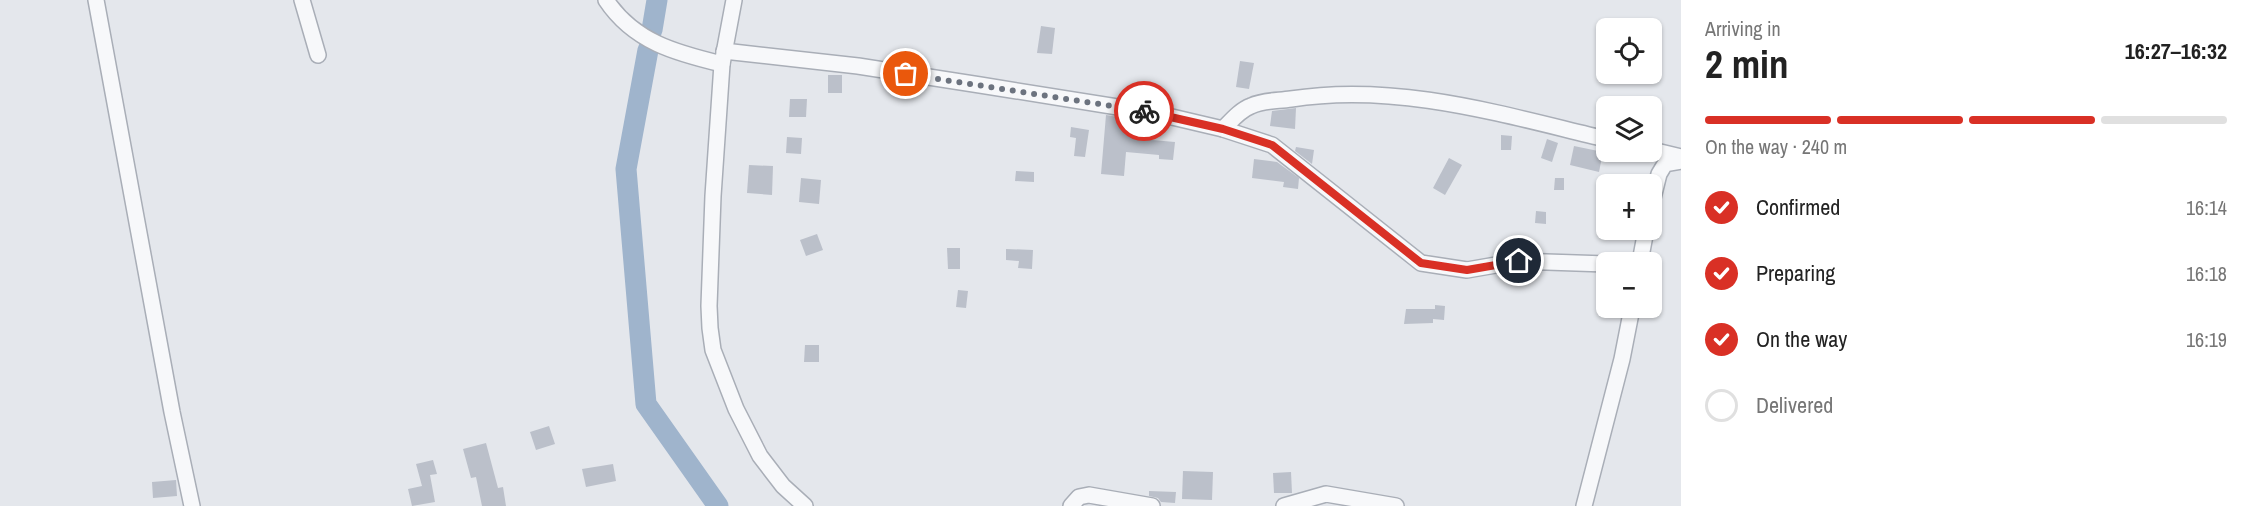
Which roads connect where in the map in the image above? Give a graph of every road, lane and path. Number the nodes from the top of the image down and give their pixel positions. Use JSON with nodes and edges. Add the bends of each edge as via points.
{"nodes":[{"id":1,"x":96,"y":0,"type":"edge"},
{"id":2,"x":302,"y":0,"type":"edge"},
{"id":3,"x":606,"y":0,"type":"edge"},
{"id":4,"x":734,"y":0,"type":"edge"},
{"id":5,"x":318,"y":55,"type":"dead end"},
{"id":6,"x":723,"y":57,"type":"junction"},
{"id":7,"x":1223,"y":129,"type":"junction"},
{"id":8,"x":1596,"y":137,"type":"edge"},
{"id":9,"x":1662,"y":153,"type":"edge"},
{"id":10,"x":1681,"y":159,"type":"edge"},
{"id":11,"x":1659,"y":174,"type":"edge"},
{"id":12,"x":1596,"y":264,"type":"edge"},
{"id":13,"x":1630,"y":318,"type":"edge"},
{"id":14,"x":192,"y":506,"type":"edge"},
{"id":15,"x":805,"y":506,"type":"edge"},
{"id":16,"x":1071,"y":506,"type":"edge"},
{"id":17,"x":1152,"y":506,"type":"edge"},
{"id":18,"x":1284,"y":506,"type":"edge"},
{"id":19,"x":1396,"y":506,"type":"edge"},
{"id":20,"x":1584,"y":506,"type":"edge"}],
"edges":[{"from":1,"to":14,"type":"street"},
{"from":2,"to":5,"type":"street"},
{"from":3,"to":6,"type":"street","via":[[642,36],[674,52]]},
{"from":4,"to":6,"type":"street"},
{"from":6,"to":7,"type":"street","via":[[858,66],[1155,112]]},
{"from":6,"to":15,"type":"street","via":[[709,306],[713,350],[760,456]]},
{"from":7,"to":8,"type":"street","via":[[1241,111],[1260,102],[1349,93],[1466,107]]},
{"from":7,"to":12,"type":"street","via":[[1272,145],[1421,263],[1467,270],[1519,261]]},
{"from":9,"to":10,"type":"street"},
{"from":10,"to":11,"type":"street","via":[[1665,164]]},
{"from":13,"to":20,"type":"street"},
{"from":16,"to":17,"type":"street","via":[[1079,497],[1089,495]]},
{"from":18,"to":19,"type":"street","via":[[1326,494]]}]}
